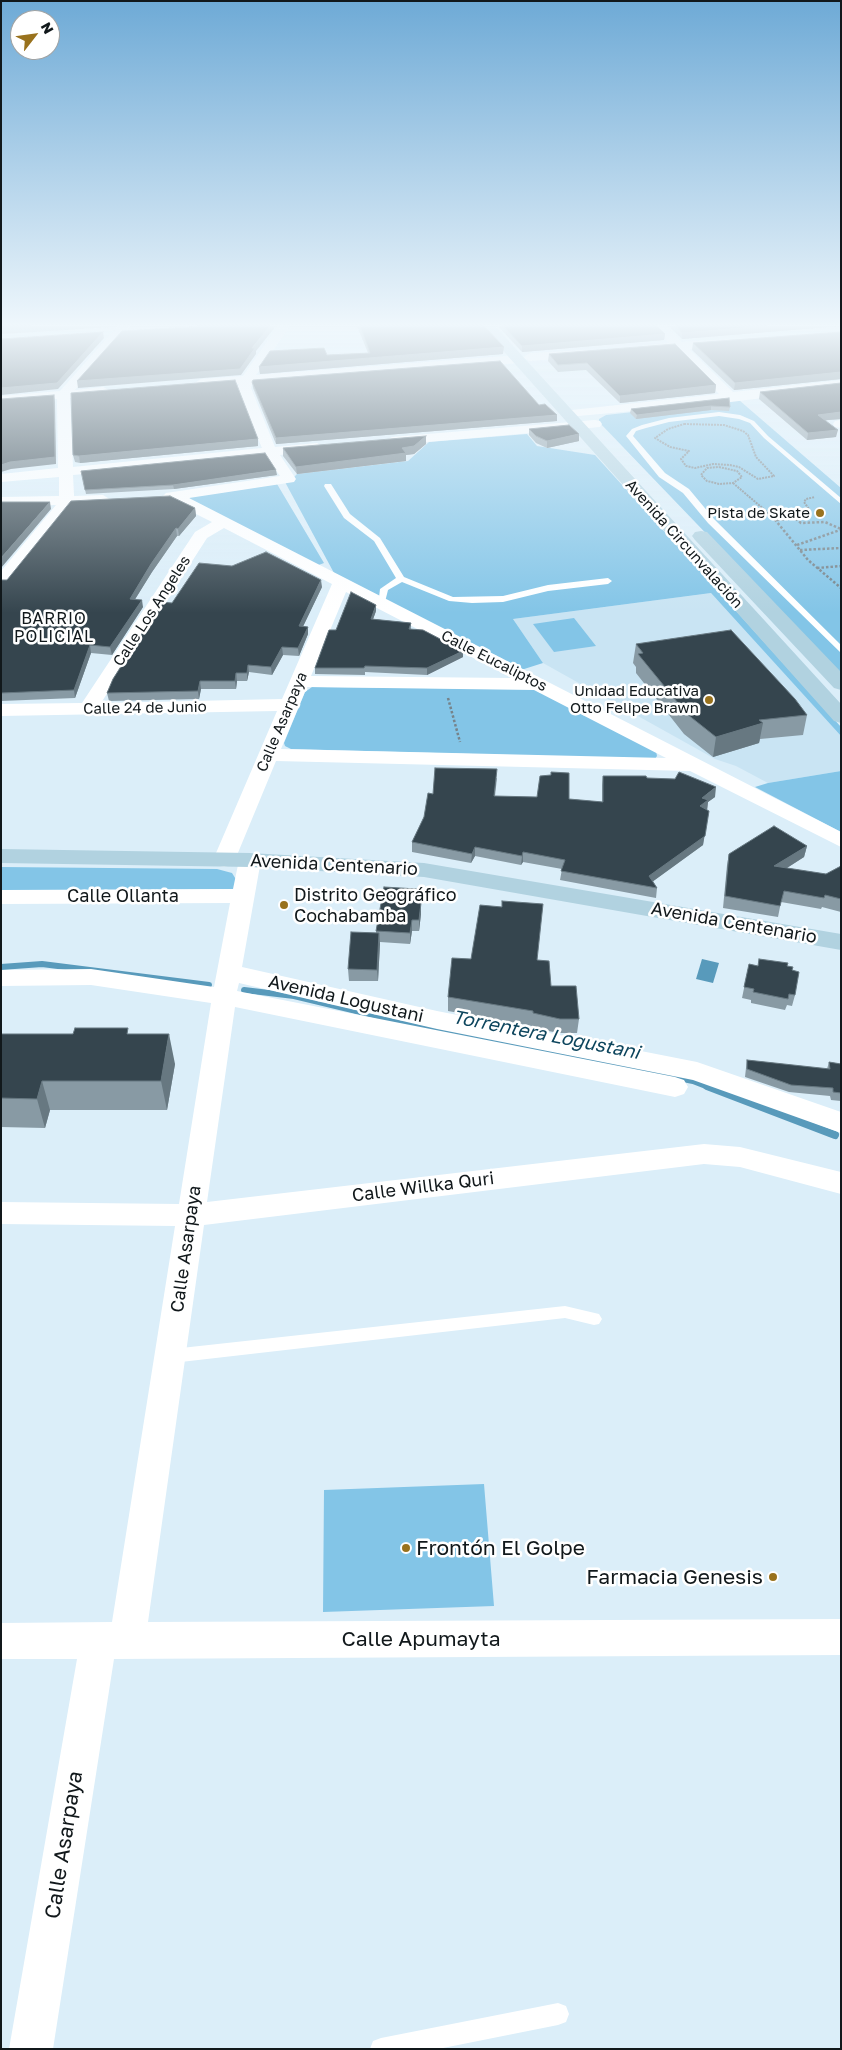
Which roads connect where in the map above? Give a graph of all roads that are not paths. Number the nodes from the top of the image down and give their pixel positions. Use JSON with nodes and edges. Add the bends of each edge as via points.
{"nodes":[{"id":1,"x":64,"y":422,"type":"edge"},
{"id":2,"x":258,"y":422,"type":"edge"},
{"id":3,"x":558,"y":422,"type":"edge"},
{"id":4,"x":583,"y":422,"type":"edge"},
{"id":5,"x":584,"y":422,"type":"edge"},
{"id":6,"x":663,"y":422,"type":"edge"},
{"id":7,"x":751,"y":422,"type":"edge"},
{"id":8,"x":379,"y":442,"type":"edge"},
{"id":9,"x":329,"y":446,"type":"edge"},
{"id":10,"x":270,"y":451,"type":"junction"},
{"id":11,"x":65,"y":472,"type":"junction"},
{"id":12,"x":1,"y":478,"type":"edge"},
{"id":13,"x":328,"y":486,"type":"dead end"},
{"id":14,"x":174,"y":496,"type":"junction"},
{"id":15,"x":154,"y":497,"type":"edge"},
{"id":16,"x":115,"y":499,"type":"edge"},
{"id":17,"x":1,"y":502,"type":"edge"},
{"id":18,"x":67,"y":502,"type":"junction"},
{"id":19,"x":841,"y":502,"type":"edge"},
{"id":20,"x":224,"y":522,"type":"junction"},
{"id":21,"x":401,"y":579,"type":"junction"},
{"id":22,"x":608,"y":581,"type":"dead end"},
{"id":23,"x":1,"y":582,"type":"edge"},
{"id":24,"x":341,"y":584,"type":"junction"},
{"id":25,"x":381,"y":604,"type":"junction"},
{"id":26,"x":841,"y":650,"type":"edge"},
{"id":27,"x":300,"y":681,"type":"junction"},
{"id":28,"x":542,"y":684,"type":"junction"},
{"id":29,"x":841,"y":684,"type":"edge"},
{"id":30,"x":289,"y":705,"type":"junction"},
{"id":31,"x":1,"y":710,"type":"edge"},
{"id":32,"x":87,"y":710,"type":"junction"},
{"id":33,"x":841,"y":717,"type":"edge"},
{"id":34,"x":268,"y":755,"type":"junction"},
{"id":35,"x":696,"y":765,"type":"junction"},
{"id":36,"x":841,"y":841,"type":"edge"},
{"id":37,"x":1,"y":856,"type":"edge"},
{"id":38,"x":237,"y":860,"type":"junction"},
{"id":39,"x":244,"y":896,"type":"junction"},
{"id":40,"x":1,"y":897,"type":"edge"},
{"id":41,"x":841,"y":942,"type":"edge"},
{"id":42,"x":1,"y":978,"type":"edge"},
{"id":43,"x":226,"y":985,"type":"junction"},
{"id":44,"x":675,"y":1087,"type":"dead end"},
{"id":45,"x":841,"y":1124,"type":"edge"},
{"id":46,"x":841,"y":1183,"type":"edge"},
{"id":47,"x":1,"y":1213,"type":"edge"},
{"id":48,"x":190,"y":1215,"type":"junction"},
{"id":49,"x":594,"y":1319,"type":"dead end"},
{"id":50,"x":172,"y":1356,"type":"junction"},
{"id":51,"x":841,"y":1637,"type":"edge"},
{"id":52,"x":113,"y":1640,"type":"junction"},
{"id":53,"x":1,"y":1641,"type":"edge"},
{"id":54,"x":558,"y":2014,"type":"dead end"},
{"id":55,"x":31,"y":2049,"type":"edge"},
{"id":56,"x":380,"y":2049,"type":"edge"}],
"edges":[{"from":1,"to":11,"type":"street"},
{"from":2,"to":10,"type":"street"},
{"from":3,"to":8,"type":"street"},
{"from":4,"to":33,"type":"main road","name":"Avenida Circunvalación"},
{"from":5,"to":29,"type":"main road","name":"Avenida Circunvalación"},
{"from":6,"to":26,"type":"lane","via":[[638,428],[628,436],[662,475],[686,492]]},
{"from":7,"to":19,"type":"lane"},
{"from":9,"to":10,"type":"street"},
{"from":10,"to":11,"type":"street"},
{"from":10,"to":14,"type":"street","via":[[289,479]]},
{"from":11,"to":12,"type":"street"},
{"from":11,"to":18,"type":"street"},
{"from":13,"to":21,"type":"lane","via":[[347,516],[377,540]]},
{"from":14,"to":15,"type":"street"},
{"from":14,"to":20,"type":"street","name":"Calle Eucaliptos"},
{"from":16,"to":18,"type":"street"},
{"from":17,"to":18,"type":"street"},
{"from":18,"to":23,"type":"street"},
{"from":20,"to":24,"type":"street","name":"Calle Eucaliptos"},
{"from":20,"to":32,"type":"street","name":"Calle Los Angeles","via":[[201,535]]},
{"from":21,"to":22,"type":"lane","via":[[452,599],[472,600],[503,599],[548,588]]},
{"from":21,"to":25,"type":"lane","via":[[384,589]]},
{"from":24,"to":25,"type":"street","name":"Calle Eucaliptos"},
{"from":24,"to":27,"type":"street","name":"Calle Asarpaya"},
{"from":25,"to":28,"type":"street","name":"Calle Eucaliptos"},
{"from":27,"to":28,"type":"street"},
{"from":27,"to":30,"type":"street","name":"Calle Asarpaya"},
{"from":28,"to":35,"type":"street","name":"Calle Eucaliptos"},
{"from":30,"to":32,"type":"street","name":"Calle 24 de Junio"},
{"from":30,"to":34,"type":"street","name":"Calle Asarpaya"},
{"from":31,"to":32,"type":"street","name":"Calle 24 de Junio"},
{"from":34,"to":35,"type":"street"},
{"from":34,"to":38,"type":"street","name":"Calle Asarpaya"},
{"from":35,"to":36,"type":"street","name":"Calle Eucaliptos"},
{"from":37,"to":38,"type":"main road","name":"Avenida Centenario"},
{"from":38,"to":39,"type":"street","name":"Calle Asarpaya"},
{"from":38,"to":41,"type":"main road","name":"Avenida Centenario","via":[[424,870]]},
{"from":39,"to":40,"type":"street","name":"Calle Ollanta"},
{"from":39,"to":43,"type":"street","name":"Calle Asarpaya"},
{"from":42,"to":43,"type":"street","via":[[91,976]]},
{"from":43,"to":44,"type":"street"},
{"from":43,"to":45,"type":"street","name":"Avenida Logustani","via":[[437,1020],[697,1071]]},
{"from":43,"to":48,"type":"street","name":"Calle Asarpaya"},
{"from":46,"to":48,"type":"street","name":"Calle Willka Quri","via":[[740,1157],[704,1154]]},
{"from":47,"to":48,"type":"street","name":"Calle Willka Quri"},
{"from":48,"to":50,"type":"street","name":"Calle Asarpaya"},
{"from":49,"to":50,"type":"lane","via":[[565,1312]]},
{"from":50,"to":52,"type":"street","name":"Calle Asarpaya"},
{"from":51,"to":52,"type":"street","name":"Calle Apumayta"},
{"from":52,"to":53,"type":"street","name":"Calle Apumayta"},
{"from":52,"to":55,"type":"street","name":"Calle Asarpaya"},
{"from":54,"to":56,"type":"lane"}]}
